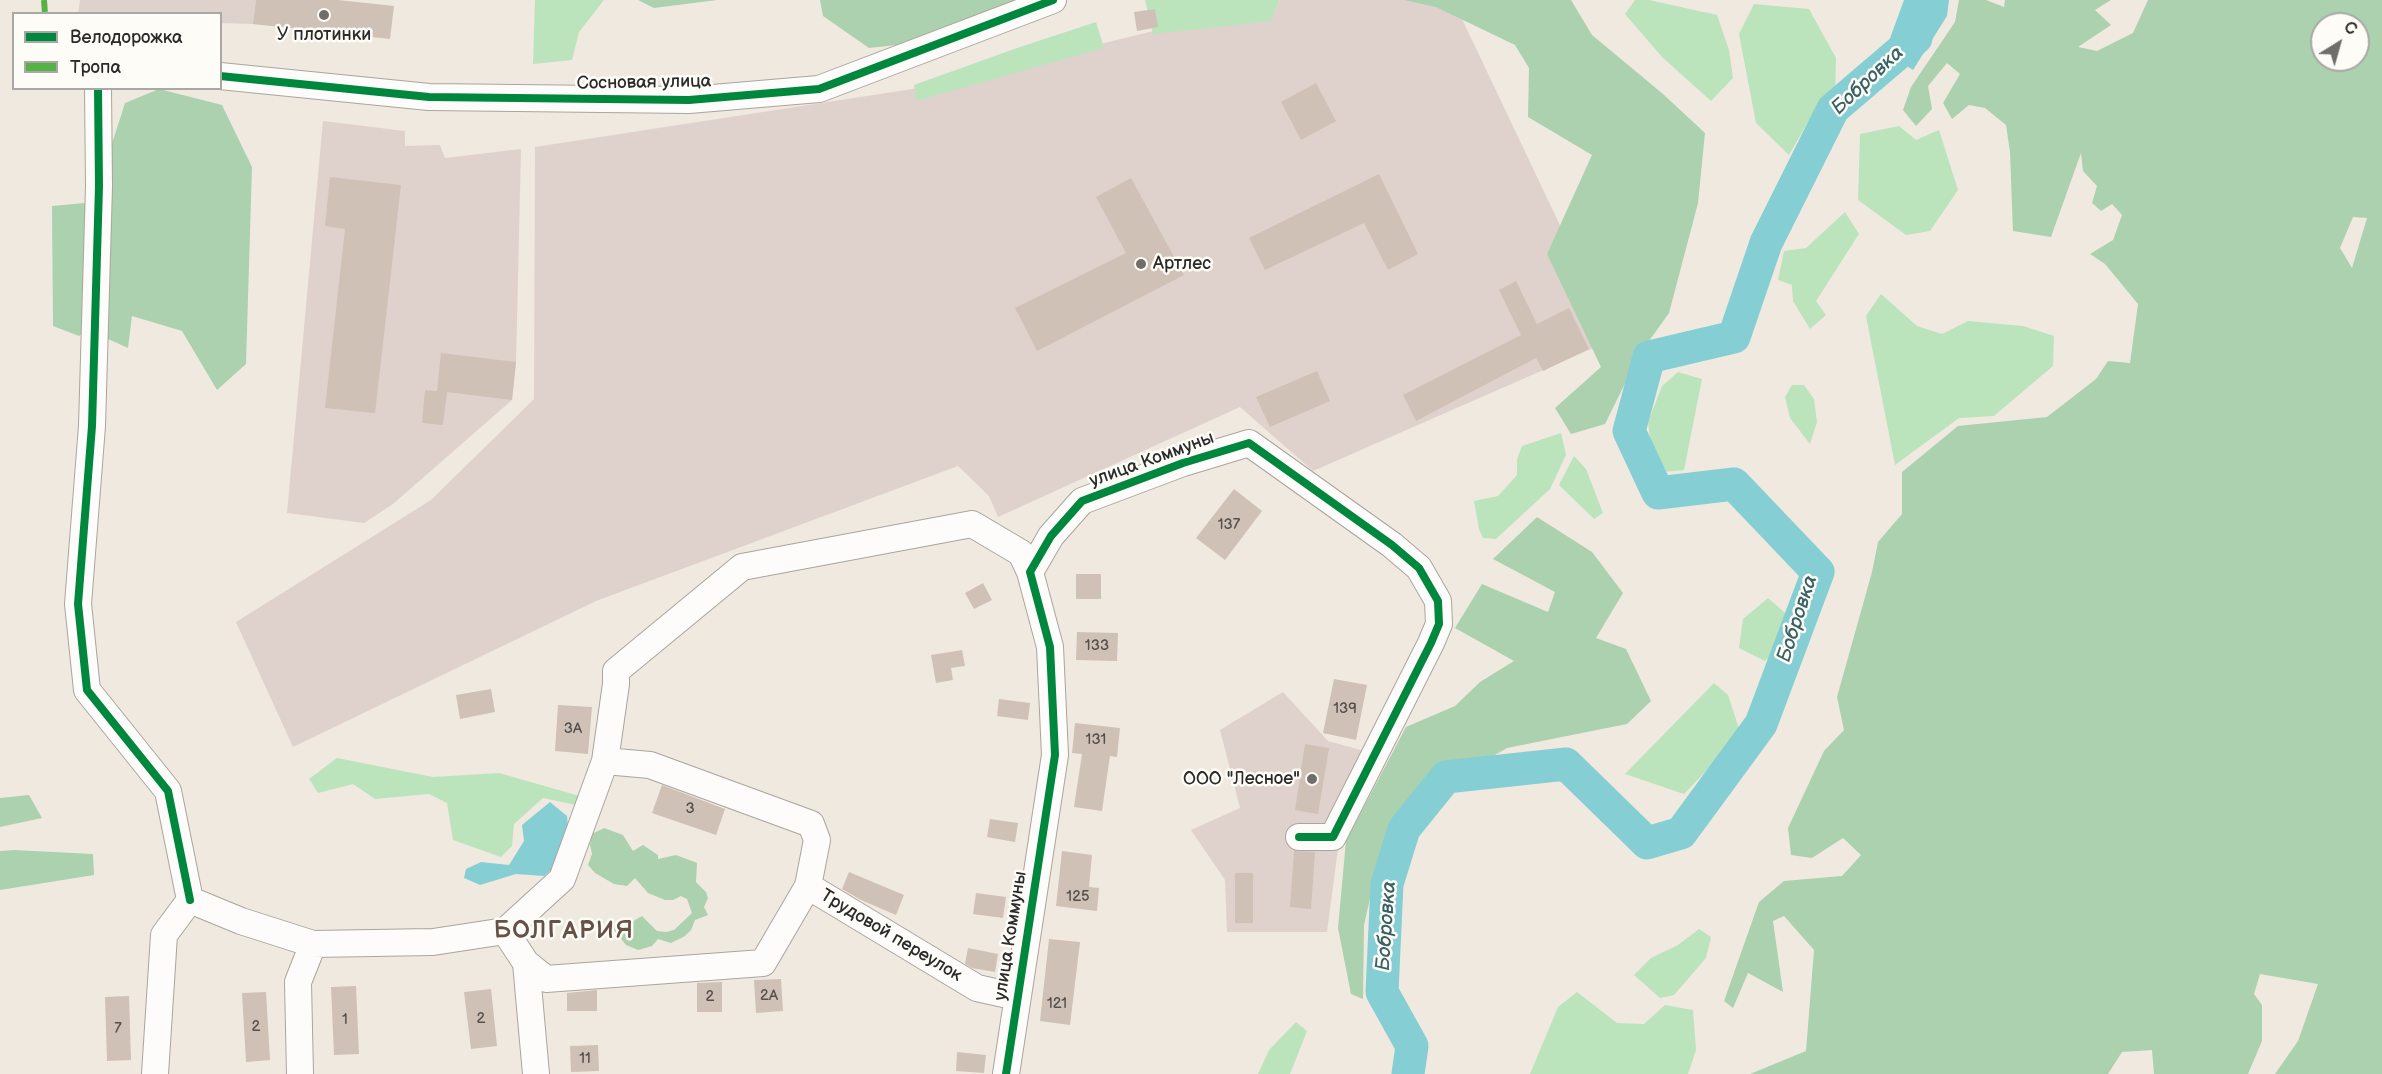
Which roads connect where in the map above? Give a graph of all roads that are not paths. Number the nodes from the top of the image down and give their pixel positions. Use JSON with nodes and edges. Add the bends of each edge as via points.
{"nodes":[{"id":1,"x":1053,"y":0,"type":"edge"},
{"id":2,"x":222,"y":76,"type":"edge"},
{"id":3,"x":98,"y":90,"type":"edge"},
{"id":4,"x":1030,"y":572,"type":"junction"},
{"id":5,"x":606,"y":761,"type":"junction"},
{"id":6,"x":1299,"y":837,"type":"dead end"},
{"id":7,"x":808,"y":886,"type":"junction"},
{"id":8,"x":190,"y":900,"type":"junction"},
{"id":9,"x":505,"y":931,"type":"junction"},
{"id":10,"x":313,"y":944,"type":"junction"},
{"id":11,"x":526,"y":963,"type":"junction"},
{"id":12,"x":1017,"y":997,"type":"junction"},
{"id":13,"x":155,"y":1074,"type":"edge"},
{"id":14,"x":300,"y":1074,"type":"edge"},
{"id":15,"x":536,"y":1074,"type":"edge"},
{"id":16,"x":1006,"y":1074,"type":"edge"}],
"edges":[{"from":1,"to":2,"type":"street","name":"Сосновая улица","via":[[819,89],[689,100],[429,97]]},
{"from":3,"to":8,"type":"street","via":[[92,426],[78,604],[87,690],[168,791]]},
{"from":4,"to":5,"type":"street","via":[[1022,553],[972,524],[742,567],[616,671]]},
{"from":4,"to":6,"type":"street","name":"улица Коммуны","via":[[1051,536],[1082,501],[1249,443],[1419,568],[1438,601],[1439,624],[1431,644],[1333,837]]},
{"from":4,"to":12,"type":"street","name":"улица Коммуны","via":[[1050,646],[1055,755]]},
{"from":5,"to":7,"type":"street","via":[[650,765],[811,824],[817,840]]},
{"from":5,"to":9,"type":"street","via":[[562,879]]},
{"from":7,"to":11,"type":"street","name":"Трудовой переулок","via":[[763,963],[546,979]]},
{"from":7,"to":12,"type":"street","name":"Трудовой переулок","via":[[977,988]]},
{"from":8,"to":10,"type":"street"},
{"from":8,"to":13,"type":"street","via":[[164,934]]},
{"from":9,"to":10,"type":"street","via":[[433,942]]},
{"from":9,"to":11,"type":"street"},
{"from":10,"to":14,"type":"street","via":[[298,982]]},
{"from":11,"to":15,"type":"street"},
{"from":12,"to":16,"type":"street","name":"улица Коммуны"}]}
